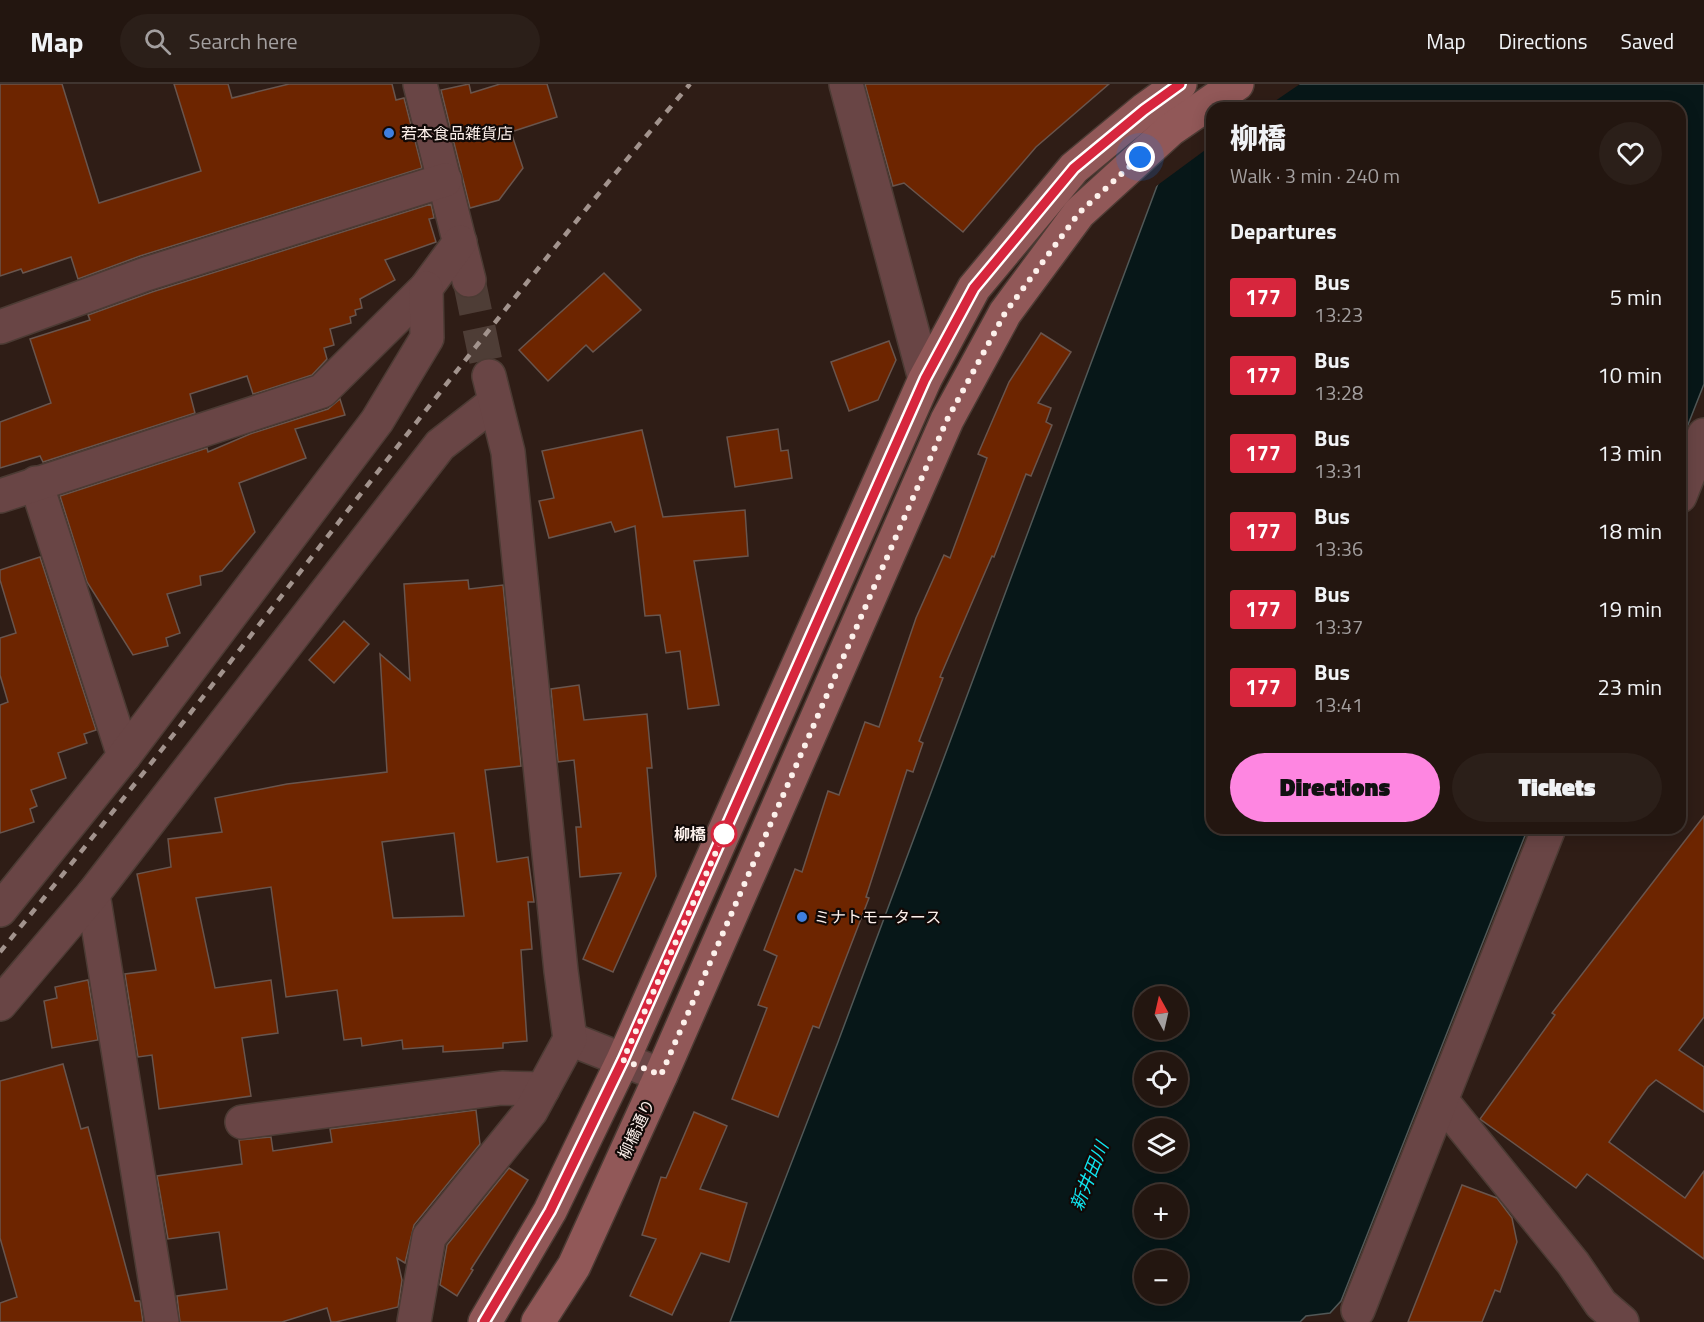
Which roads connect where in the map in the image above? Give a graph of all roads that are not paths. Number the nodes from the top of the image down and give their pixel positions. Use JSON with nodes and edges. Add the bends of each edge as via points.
{"nodes":[{"id":1,"x":420,"y":84,"type":"edge"},
{"id":2,"x":846,"y":84,"type":"edge"},
{"id":3,"x":1180,"y":84,"type":"edge"},
{"id":4,"x":1237,"y":84,"type":"edge"},
{"id":5,"x":1211,"y":102,"type":"edge"},
{"id":6,"x":1206,"y":105,"type":"edge"},
{"id":7,"x":445,"y":180,"type":"junction"},
{"id":8,"x":460,"y":242,"type":"junction"},
{"id":9,"x":469,"y":280,"type":"tunnel mouth"},
{"id":10,"x":426,"y":288,"type":"junction"},
{"id":11,"x":0,"y":327,"type":"edge"},
{"id":12,"x":925,"y":379,"type":"junction"},
{"id":13,"x":1704,"y":435,"type":"edge"},
{"id":14,"x":1686,"y":481,"type":"edge"},
{"id":15,"x":36,"y":483,"type":"junction"},
{"id":16,"x":0,"y":496,"type":"edge"},
{"id":17,"x":124,"y":756,"type":"junction"},
{"id":18,"x":1547,"y":834,"type":"edge"},
{"id":19,"x":93,"y":894,"type":"junction"},
{"id":20,"x":0,"y":910,"type":"edge"},
{"id":21,"x":0,"y":1004,"type":"edge"},
{"id":22,"x":570,"y":1039,"type":"junction"},
{"id":23,"x":623,"y":1060,"type":"junction"},
{"id":24,"x":661,"y":1075,"type":"junction"},
{"id":25,"x":543,"y":1089,"type":"junction"},
{"id":26,"x":1442,"y":1101,"type":"junction"},
{"id":27,"x":242,"y":1122,"type":"dead end"},
{"id":28,"x":1358,"y":1310,"type":"dead end"},
{"id":29,"x":162,"y":1322,"type":"edge"},
{"id":30,"x":414,"y":1322,"type":"edge"},
{"id":31,"x":484,"y":1322,"type":"edge"},
{"id":32,"x":538,"y":1322,"type":"edge"},
{"id":33,"x":1622,"y":1322,"type":"edge"}],
"edges":[{"from":1,"to":7,"type":"street"},
{"from":2,"to":12,"type":"street"},
{"from":3,"to":12,"type":"street","via":[[1074,168],[974,288]]},
{"from":4,"to":5,"type":"street","name":"柳橋通り"},
{"from":6,"to":24,"type":"street","name":"柳橋通り","via":[[1170,130],[1079,213],[1005,313],[947,420]]},
{"from":7,"to":8,"type":"street"},
{"from":7,"to":11,"type":"street","via":[[146,274]]},
{"from":8,"to":9,"type":"street"},
{"from":8,"to":10,"type":"street"},
{"from":10,"to":15,"type":"street","via":[[322,391]]},
{"from":10,"to":17,"type":"street","via":[[427,338],[377,421]]},
{"from":12,"to":23,"type":"street"},
{"from":13,"to":14,"type":"street"},
{"from":15,"to":16,"type":"street"},
{"from":15,"to":17,"type":"street"},
{"from":17,"to":20,"type":"street"},
{"from":18,"to":26,"type":"street"},
{"from":19,"to":21,"type":"street"},
{"from":19,"to":22,"type":"street","via":[[440,445],[492,389],[508,452]]},
{"from":19,"to":29,"type":"street"},
{"from":22,"to":23,"type":"street"},
{"from":22,"to":25,"type":"street"},
{"from":23,"to":24,"type":"street"},
{"from":23,"to":31,"type":"street","via":[[550,1211]]},
{"from":24,"to":32,"type":"street","name":"柳橋通り","via":[[574,1266]]},
{"from":25,"to":27,"type":"street","via":[[502,1088]]},
{"from":25,"to":30,"type":"street","via":[[531,1111],[429,1237]]},
{"from":26,"to":28,"type":"street"},
{"from":26,"to":33,"type":"street","via":[[1573,1263],[1601,1304]]}]}
